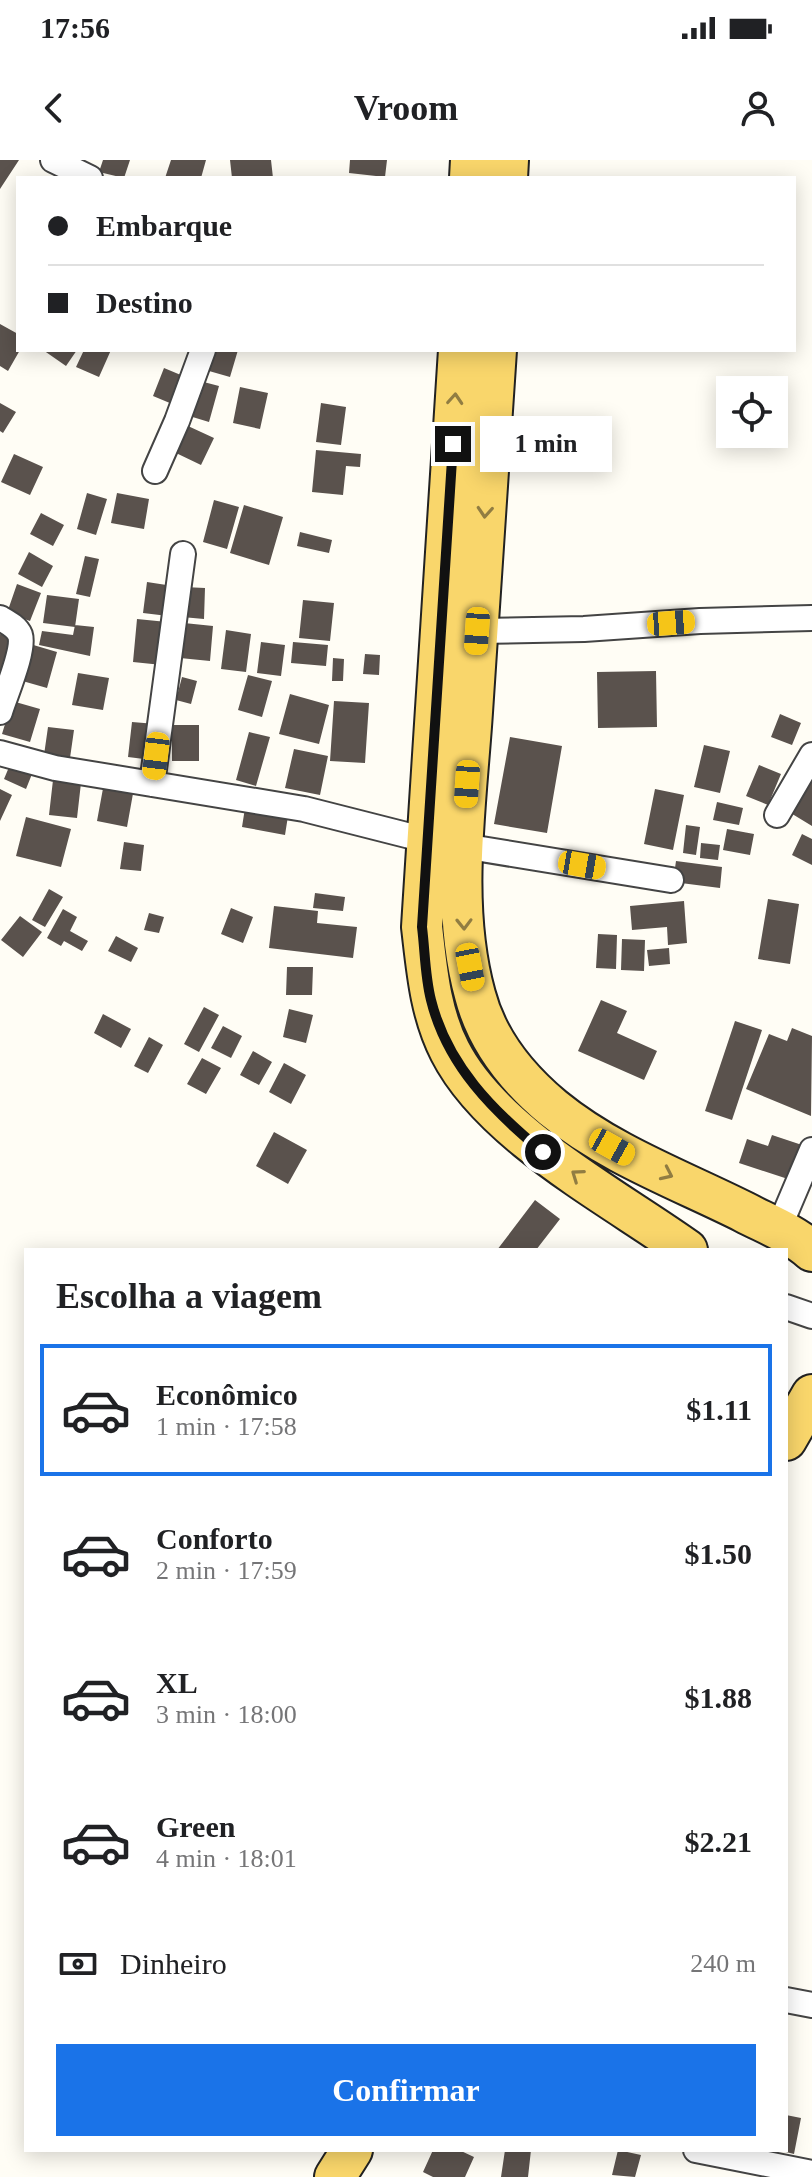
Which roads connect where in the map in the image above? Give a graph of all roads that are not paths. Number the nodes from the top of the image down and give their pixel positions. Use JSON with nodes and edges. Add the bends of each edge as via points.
{"nodes":[{"id":1,"x":53,"y":160,"type":"edge"},
{"id":2,"x":86,"y":176,"type":"edge"},
{"id":3,"x":202,"y":352,"type":"edge"},
{"id":4,"x":459,"y":352,"type":"edge"},
{"id":5,"x":496,"y":352,"type":"edge"},
{"id":6,"x":155,"y":471,"type":"dead end"},
{"id":7,"x":183,"y":554,"type":"dead end"},
{"id":8,"x":0,"y":618,"type":"edge"},
{"id":9,"x":812,"y":618,"type":"edge"},
{"id":10,"x":477,"y":631,"type":"junction"},
{"id":11,"x":0,"y":712,"type":"edge"},
{"id":12,"x":0,"y":753,"type":"edge"},
{"id":13,"x":812,"y":755,"type":"edge"},
{"id":14,"x":152,"y":784,"type":"junction"},
{"id":15,"x":777,"y":815,"type":"dead end"},
{"id":16,"x":444,"y":843,"type":"junction"},
{"id":17,"x":671,"y":880,"type":"dead end"},
{"id":18,"x":812,"y":1150,"type":"edge"},
{"id":19,"x":799,"y":1237,"type":"edge"},
{"id":20,"x":684,"y":1248,"type":"edge"},
{"id":21,"x":788,"y":1308,"type":"edge"},
{"id":22,"x":812,"y":1316,"type":"edge"},
{"id":23,"x":812,"y":1395,"type":"edge"},
{"id":24,"x":788,"y":1437,"type":"edge"},
{"id":25,"x":788,"y":2000,"type":"edge"},
{"id":26,"x":812,"y":2005,"type":"edge"},
{"id":27,"x":351,"y":2152,"type":"edge"},
{"id":28,"x":706,"y":2152,"type":"edge"},
{"id":29,"x":812,"y":2173,"type":"edge"},
{"id":30,"x":335,"y":2177,"type":"edge"}],
"edges":[{"from":1,"to":2,"type":"street"},
{"from":3,"to":6,"type":"street"},
{"from":16,"to":4,"type":"main road","one_way":true},
{"from":5,"to":10,"type":"main road","one_way":true},
{"from":7,"to":14,"type":"street"},
{"from":8,"to":11,"type":"street","via":[[21,636]]},
{"from":9,"to":10,"type":"street"},
{"from":10,"to":16,"type":"main road"},
{"from":12,"to":14,"type":"street"},
{"from":13,"to":15,"type":"street"},
{"from":14,"to":16,"type":"street","via":[[304,809]]},
{"from":16,"to":17,"type":"street"},
{"from":16,"to":19,"type":"main road","one_way":true,"via":[[475,997],[496,1046],[520,1077],[594,1136]]},
{"from":20,"to":16,"type":"main road","one_way":true,"via":[[543,1152],[506,1121],[450,1052],[431,1001],[422,927]]},
{"from":18,"to":19,"type":"street"},
{"from":21,"to":22,"type":"street"},
{"from":23,"to":24,"type":"main road"},
{"from":25,"to":26,"type":"street"},
{"from":27,"to":30,"type":"main road"},
{"from":28,"to":29,"type":"street"}]}
